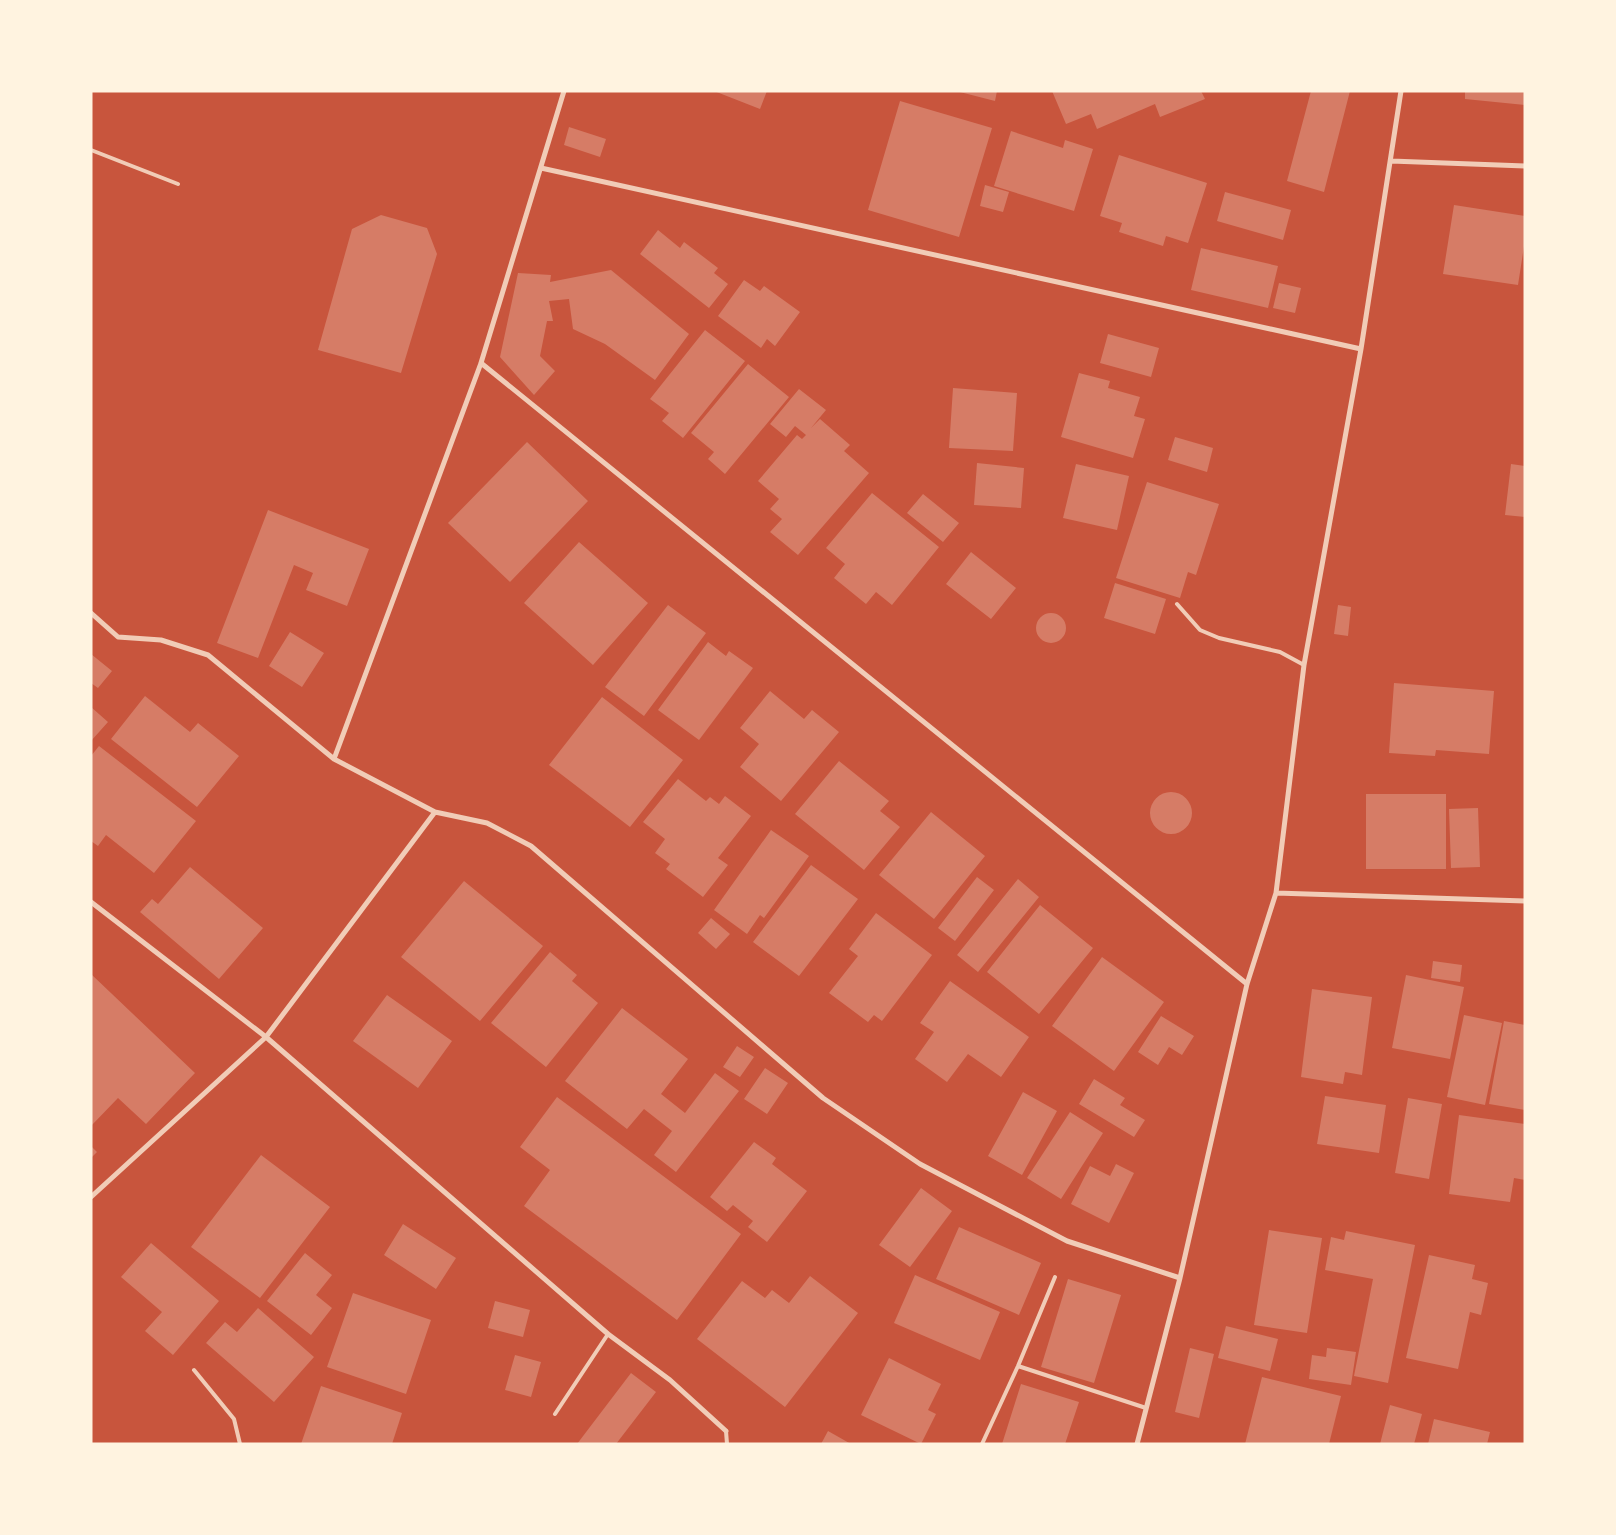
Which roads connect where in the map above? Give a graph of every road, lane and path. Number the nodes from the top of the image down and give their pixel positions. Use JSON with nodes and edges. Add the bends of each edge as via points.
{"nodes":[{"id":1,"x":564,"y":91,"type":"edge"},
{"id":2,"x":1401,"y":91,"type":"edge"},
{"id":3,"x":91,"y":150,"type":"edge"},
{"id":4,"x":1391,"y":161,"type":"junction"},
{"id":5,"x":1525,"y":166,"type":"edge"},
{"id":6,"x":541,"y":168,"type":"junction"},
{"id":7,"x":178,"y":184,"type":"dead end"},
{"id":8,"x":1361,"y":349,"type":"junction"},
{"id":9,"x":481,"y":364,"type":"junction"},
{"id":10,"x":1177,"y":604,"type":"dead end"},
{"id":11,"x":91,"y":613,"type":"edge"},
{"id":12,"x":1304,"y":665,"type":"junction"},
{"id":13,"x":334,"y":759,"type":"junction"},
{"id":14,"x":435,"y":812,"type":"junction"},
{"id":15,"x":1276,"y":894,"type":"junction"},
{"id":16,"x":1525,"y":901,"type":"edge"},
{"id":17,"x":91,"y":902,"type":"edge"},
{"id":18,"x":1247,"y":984,"type":"junction"},
{"id":19,"x":266,"y":1037,"type":"junction"},
{"id":20,"x":91,"y":1197,"type":"edge"},
{"id":21,"x":1055,"y":1277,"type":"dead end"},
{"id":22,"x":1180,"y":1278,"type":"junction"},
{"id":23,"x":608,"y":1334,"type":"junction"},
{"id":24,"x":1018,"y":1366,"type":"junction"},
{"id":25,"x":194,"y":1370,"type":"dead end"},
{"id":26,"x":1146,"y":1408,"type":"junction"},
{"id":27,"x":555,"y":1414,"type":"dead end"},
{"id":28,"x":726,"y":1431,"type":"joint"},
{"id":29,"x":240,"y":1444,"type":"edge"},
{"id":30,"x":727,"y":1444,"type":"edge"},
{"id":31,"x":982,"y":1444,"type":"edge"},
{"id":32,"x":1137,"y":1444,"type":"edge"}],
"edges":[{"from":1,"to":6,"type":"street"},
{"from":2,"to":4,"type":"street"},
{"from":3,"to":7,"type":"lane"},
{"from":4,"to":5,"type":"street"},
{"from":4,"to":8,"type":"street"},
{"from":6,"to":8,"type":"street"},
{"from":6,"to":9,"type":"street"},
{"from":8,"to":12,"type":"street"},
{"from":9,"to":13,"type":"street"},
{"from":9,"to":18,"type":"street"},
{"from":10,"to":12,"type":"lane","via":[[1200,630],[1219,638],[1280,652]]},
{"from":11,"to":13,"type":"street","via":[[118,637],[161,640],[208,655]]},
{"from":12,"to":15,"type":"street"},
{"from":13,"to":14,"type":"street"},
{"from":14,"to":19,"type":"street"},
{"from":14,"to":22,"type":"street","via":[[487,823],[531,846],[823,1098],[920,1164],[1067,1241]]},
{"from":15,"to":16,"type":"street"},
{"from":15,"to":18,"type":"street"},
{"from":17,"to":19,"type":"street"},
{"from":18,"to":22,"type":"street"},
{"from":19,"to":20,"type":"street"},
{"from":19,"to":23,"type":"street"},
{"from":21,"to":24,"type":"lane"},
{"from":22,"to":26,"type":"street"},
{"from":23,"to":27,"type":"lane"},
{"from":23,"to":28,"type":"street","via":[[670,1380]]},
{"from":24,"to":26,"type":"lane"},
{"from":24,"to":31,"type":"lane"},
{"from":25,"to":29,"type":"lane","via":[[234,1418]]},
{"from":26,"to":32,"type":"street"},
{"from":28,"to":30,"type":"lane"}]}
